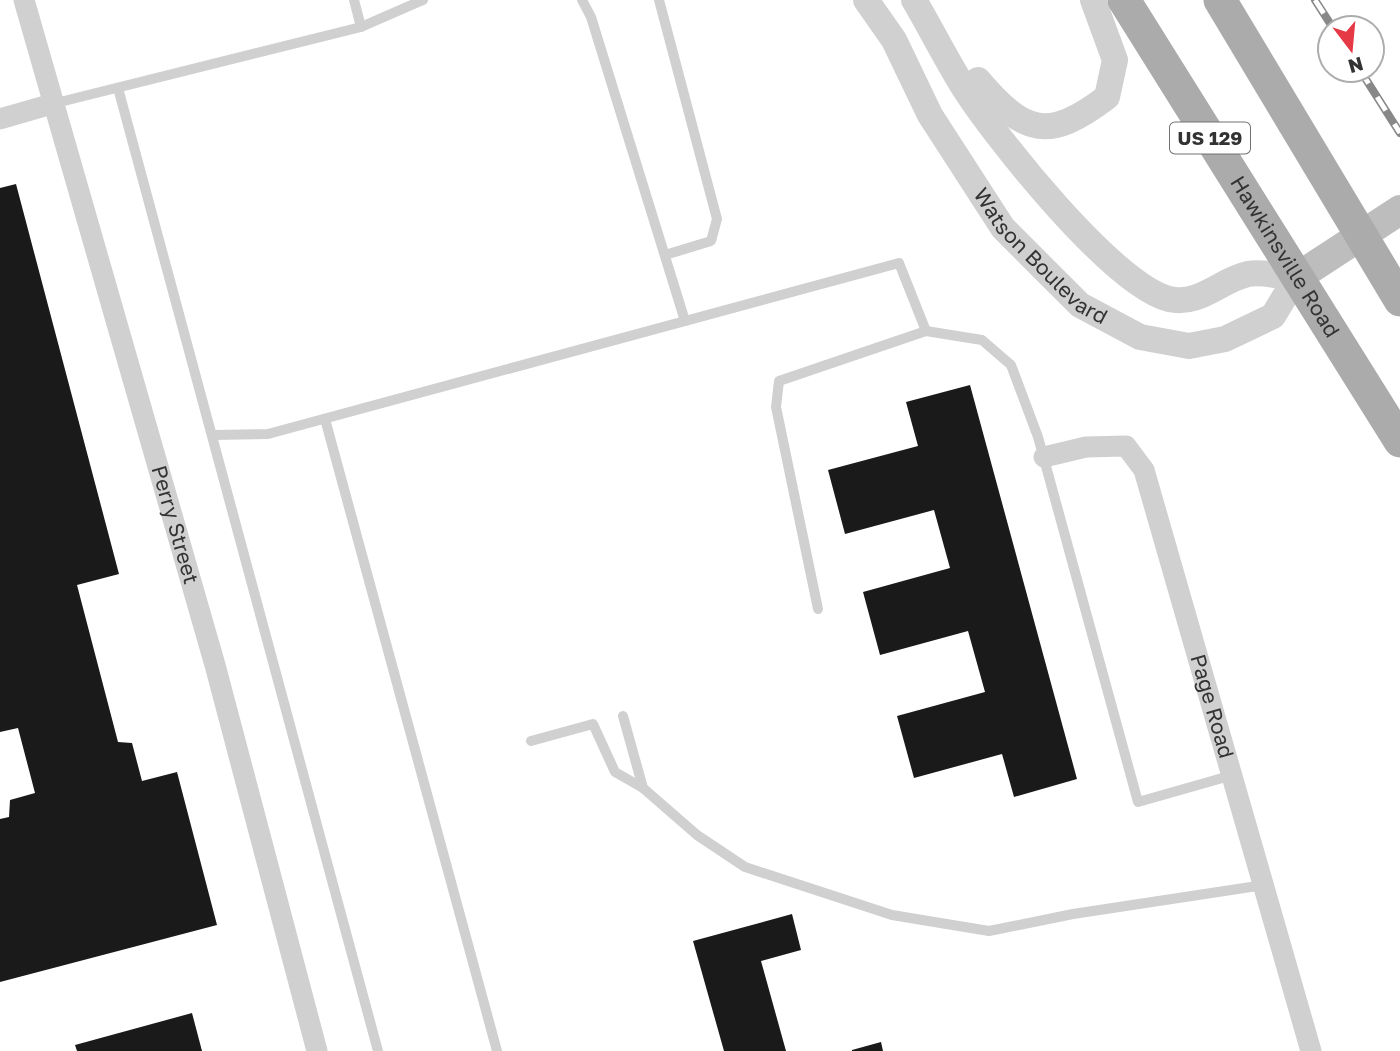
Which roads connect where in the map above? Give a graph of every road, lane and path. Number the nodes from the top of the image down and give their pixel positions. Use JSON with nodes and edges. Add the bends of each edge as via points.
{"nodes":[{"id":1,"x":24,"y":0,"type":"edge"},
{"id":2,"x":354,"y":0,"type":"edge"},
{"id":3,"x":423,"y":0,"type":"edge"},
{"id":4,"x":582,"y":0,"type":"edge"},
{"id":5,"x":659,"y":0,"type":"edge"},
{"id":6,"x":866,"y":0,"type":"edge"},
{"id":7,"x":1093,"y":0,"type":"edge"},
{"id":8,"x":1124,"y":0,"type":"edge"},
{"id":9,"x":1220,"y":0,"type":"edge"},
{"id":10,"x":918,"y":7,"type":"edge"},
{"id":11,"x":361,"y":27,"type":"junction"},
{"id":12,"x":118,"y":88,"type":"junction"},
{"id":13,"x":52,"y":104,"type":"junction"},
{"id":14,"x":0,"y":119,"type":"edge"},
{"id":15,"x":1400,"y":210,"type":"edge"},
{"id":16,"x":1361,"y":235,"type":"junction"},
{"id":17,"x":665,"y":255,"type":"junction"},
{"id":18,"x":1296,"y":278,"type":"junction"},
{"id":19,"x":1400,"y":300,"type":"edge"},
{"id":20,"x":685,"y":321,"type":"junction"},
{"id":21,"x":926,"y":331,"type":"junction"},
{"id":22,"x":325,"y":418,"type":"junction"},
{"id":23,"x":212,"y":435,"type":"junction"},
{"id":24,"x":1400,"y":441,"type":"edge"},
{"id":25,"x":1044,"y":457,"type":"junction"},
{"id":26,"x":817,"y":609,"type":"dead end"},
{"id":27,"x":623,"y":716,"type":"dead end"},
{"id":28,"x":531,"y":741,"type":"dead end"},
{"id":29,"x":1233,"y":775,"type":"junction"},
{"id":30,"x":643,"y":788,"type":"junction"},
{"id":31,"x":1264,"y":885,"type":"junction"},
{"id":32,"x":317,"y":1051,"type":"edge"},
{"id":33,"x":378,"y":1051,"type":"edge"},
{"id":34,"x":497,"y":1051,"type":"edge"},
{"id":35,"x":1311,"y":1051,"type":"edge"}],
"edges":[{"from":1,"to":13,"type":"street","name":"Perry Street"},
{"from":2,"to":11,"type":"lane"},
{"from":3,"to":11,"type":"lane"},
{"from":4,"to":17,"type":"lane"},
{"from":5,"to":17,"type":"lane","via":[[717,219],[711,241]]},
{"from":6,"to":18,"type":"street","name":"Watson Boulevard","via":[[894,40],[937,126],[1003,228],[1080,305],[1140,337],[1189,346],[1225,339],[1273,316]]},
{"from":7,"to":10,"type":"street","via":[[1115,60],[1107,97],[1083,116],[1060,125],[1027,125],[999,105]]},
{"from":8,"to":18,"type":"main road","name":"Hawkinsville Road","number":"US 129"},
{"from":9,"to":16,"type":"main road"},
{"from":10,"to":18,"type":"street","name":"Watson Boulevard","via":[[965,89],[1025,168],[1094,244],[1139,285],[1170,299],[1205,296],[1248,274]]},
{"from":11,"to":12,"type":"lane"},
{"from":12,"to":13,"type":"lane"},
{"from":12,"to":23,"type":"lane"},
{"from":13,"to":14,"type":"street"},
{"from":13,"to":32,"type":"street","name":"Perry Street","via":[[215,665]]},
{"from":15,"to":16,"type":"main road","name":"Watson Boulevard"},
{"from":16,"to":18,"type":"main road","name":"Watson Boulevard"},
{"from":16,"to":19,"type":"main road"},
{"from":17,"to":20,"type":"lane"},
{"from":18,"to":24,"type":"main road","name":"Hawkinsville Road","number":"US 129"},
{"from":20,"to":21,"type":"lane","via":[[900,264]]},
{"from":20,"to":22,"type":"lane"},
{"from":21,"to":25,"type":"lane","via":[[982,340],[1011,365]]},
{"from":21,"to":26,"type":"lane","via":[[779,381],[776,407]]},
{"from":22,"to":23,"type":"lane","via":[[268,434]]},
{"from":22,"to":34,"type":"lane"},
{"from":23,"to":33,"type":"lane"},
{"from":25,"to":29,"type":"street","name":"Page Road","via":[[1086,447],[1126,446],[1144,470]]},
{"from":25,"to":29,"type":"lane","via":[[1138,802]]},
{"from":27,"to":30,"type":"lane"},
{"from":28,"to":30,"type":"lane","via":[[593,724],[615,772]]},
{"from":29,"to":31,"type":"street","name":"Page Road"},
{"from":30,"to":31,"type":"lane","via":[[696,835],[745,867],[892,915],[989,931]]},
{"from":31,"to":35,"type":"street","name":"Page Road"}]}
